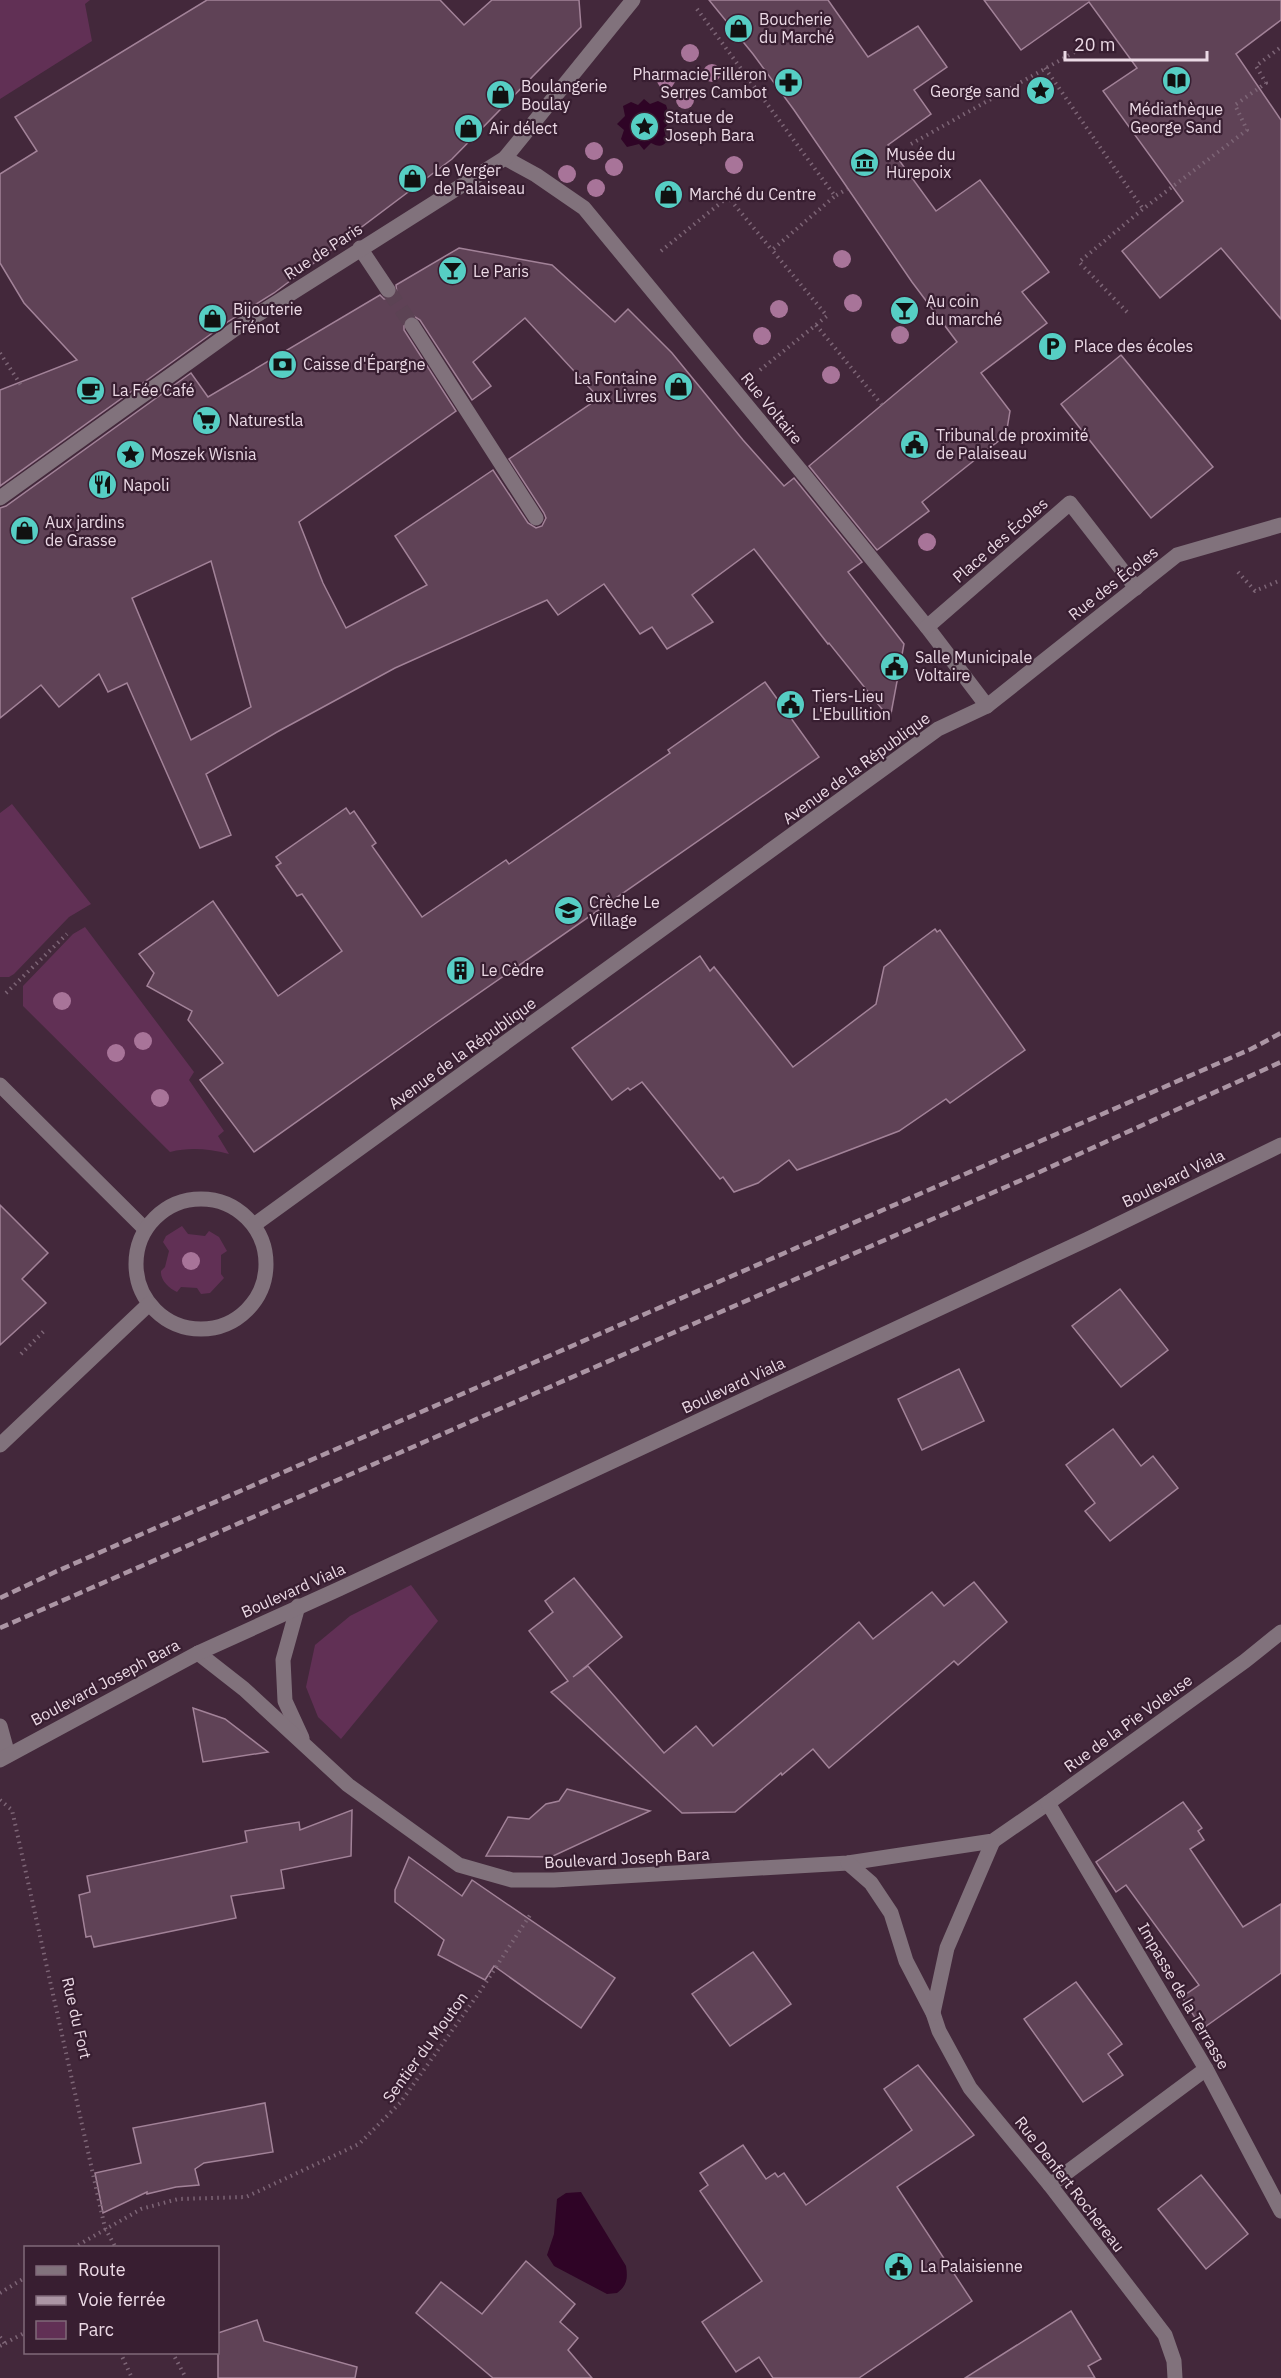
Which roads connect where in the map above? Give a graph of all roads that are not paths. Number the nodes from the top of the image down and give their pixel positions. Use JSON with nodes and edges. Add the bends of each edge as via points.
{"nodes":[{"id":1,"x":633,"y":0,"type":"edge"},
{"id":2,"x":505,"y":158,"type":"junction"},
{"id":3,"x":360,"y":248,"type":"junction"},
{"id":4,"x":388,"y":290,"type":"tunnel mouth"},
{"id":5,"x":412,"y":325,"type":"tunnel mouth"},
{"id":6,"x":0,"y":498,"type":"edge"},
{"id":7,"x":536,"y":518,"type":"dead end"},
{"id":8,"x":1281,"y":525,"type":"edge"},
{"id":9,"x":1136,"y":588,"type":"junction"},
{"id":10,"x":927,"y":627,"type":"junction"},
{"id":11,"x":987,"y":706,"type":"junction"},
{"id":12,"x":0,"y":1085,"type":"edge"},
{"id":13,"x":1281,"y":1145,"type":"edge"},
{"id":14,"x":254,"y":1225,"type":"junction"},
{"id":15,"x":145,"y":1229,"type":"junction"},
{"id":16,"x":149,"y":1304,"type":"junction"},
{"id":17,"x":0,"y":1445,"type":"edge"},
{"id":18,"x":298,"y":1606,"type":"junction"},
{"id":19,"x":1281,"y":1632,"type":"edge"},
{"id":20,"x":198,"y":1653,"type":"junction"},
{"id":21,"x":0,"y":1726,"type":"edge"},
{"id":22,"x":306,"y":1745,"type":"junction"},
{"id":23,"x":4,"y":1758,"type":"edge"},
{"id":24,"x":1048,"y":1803,"type":"junction"},
{"id":25,"x":993,"y":1840,"type":"junction"},
{"id":26,"x":848,"y":1863,"type":"junction"},
{"id":27,"x":933,"y":2013,"type":"junction"},
{"id":28,"x":1206,"y":2069,"type":"junction"},
{"id":29,"x":1050,"y":2184,"type":"junction"},
{"id":30,"x":1281,"y":2211,"type":"edge"},
{"id":31,"x":1175,"y":2378,"type":"edge"}],
"edges":[{"from":1,"to":2,"type":"street","name":"Rue de Paris"},
{"from":2,"to":3,"type":"street","name":"Rue de Paris"},
{"from":2,"to":10,"type":"street","name":"Rue Voltaire","via":[[584,208]]},
{"from":3,"to":4,"type":"street"},
{"from":3,"to":6,"type":"street","name":"Rue de Paris","via":[[234,329]]},
{"from":5,"to":7,"type":"street"},
{"from":8,"to":9,"type":"street","name":"Rue des Écoles","via":[[1178,555]]},
{"from":9,"to":10,"type":"street","name":"Place des Écoles","via":[[1070,503]]},
{"from":9,"to":11,"type":"street","name":"Rue des Écoles"},
{"from":10,"to":11,"type":"street","name":"Rue Voltaire"},
{"from":11,"to":14,"type":"street","name":"Avenue de la République","via":[[938,729]]},
{"from":12,"to":15,"type":"street"},
{"from":13,"to":18,"type":"street","name":"Boulevard Viala","via":[[1078,1244]]},
{"from":14,"to":15,"type":"street","via":[[241,1212],[207,1198],[172,1205],[156,1215]]},
{"from":14,"to":16,"type":"street","via":[[264,1246],[267,1268],[261,1290],[249,1309],[231,1323],[209,1329],[187,1328],[165,1319]]},
{"from":15,"to":16,"type":"street","via":[[135,1259],[136,1275]]},
{"from":16,"to":17,"type":"street"},
{"from":18,"to":20,"type":"street","name":"Boulevard Viala"},
{"from":18,"to":22,"type":"street","name":"Boulevard Joseph Bara","via":[[283,1660],[284,1690],[285,1701]]},
{"from":19,"to":24,"type":"street","name":"Rue de la Pie Voleuse"},
{"from":20,"to":22,"type":"street","name":"Boulevard Joseph Bara"},
{"from":20,"to":23,"type":"street","name":"Boulevard Joseph Bara"},
{"from":21,"to":23,"type":"street"},
{"from":22,"to":26,"type":"street","name":"Boulevard Joseph Bara","via":[[348,1785],[459,1865],[512,1880]]},
{"from":24,"to":25,"type":"street","name":"Rue de la Pie Voleuse"},
{"from":24,"to":28,"type":"street","name":"Impasse de la Terrasse"},
{"from":25,"to":26,"type":"street","name":"Boulevard Joseph Bara"},
{"from":25,"to":27,"type":"street","via":[[947,1948]]},
{"from":26,"to":27,"type":"street","name":"Rue Denfert Rochereau","via":[[871,1883],[891,1913],[906,1961]]},
{"from":27,"to":29,"type":"street","name":"Rue Denfert Rochereau","via":[[970,2088]]},
{"from":28,"to":29,"type":"street"},
{"from":28,"to":30,"type":"street","name":"Impasse de la Terrasse"},
{"from":29,"to":31,"type":"street","name":"Rue Denfert Rochereau","via":[[1165,2335]]}]}
